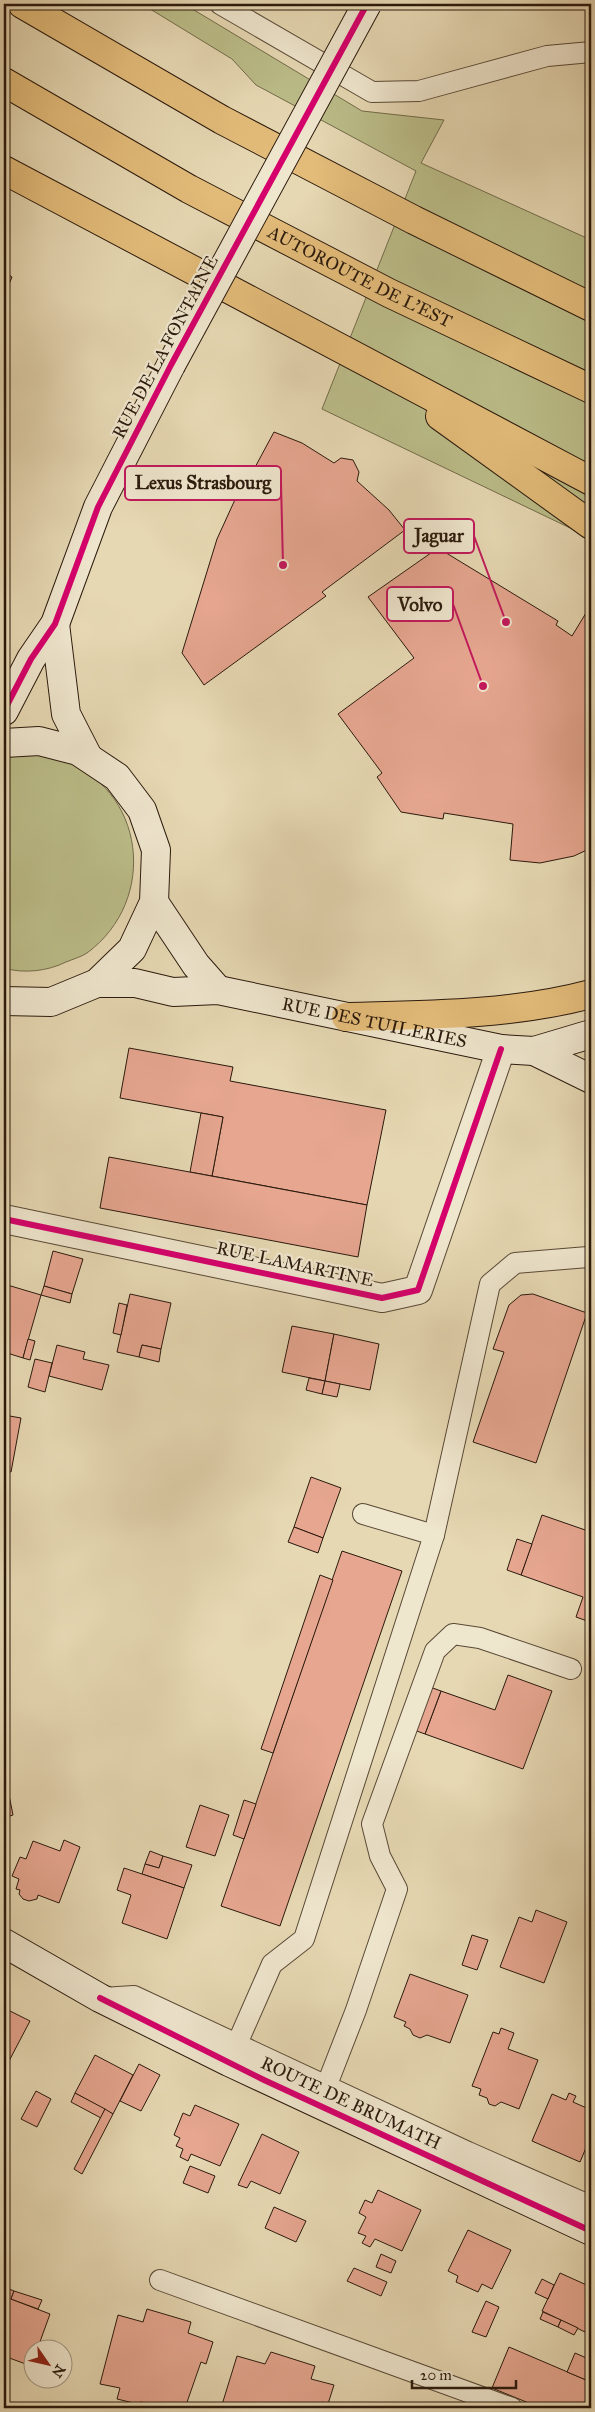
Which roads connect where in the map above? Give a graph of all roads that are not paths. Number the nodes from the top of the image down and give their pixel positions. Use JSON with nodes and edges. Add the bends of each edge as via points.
{"nodes":[{"id":1,"x":22,"y":4,"type":"edge"},
{"id":2,"x":220,"y":4,"type":"edge"},
{"id":3,"x":366,"y":4,"type":"edge"},
{"id":4,"x":591,"y":52,"type":"edge"},
{"id":5,"x":4,"y":82,"type":"edge"},
{"id":6,"x":4,"y":170,"type":"edge"},
{"id":7,"x":591,"y":306,"type":"edge"},
{"id":8,"x":358,"y":357,"type":"junction"},
{"id":9,"x":591,"y":389,"type":"edge"},
{"id":10,"x":591,"y":481,"type":"edge"},
{"id":11,"x":591,"y":525,"type":"edge"},
{"id":12,"x":55,"y":624,"type":"junction"},
{"id":13,"x":4,"y":711,"type":"edge"},
{"id":14,"x":4,"y":743,"type":"edge"},
{"id":15,"x":88,"y":757,"type":"junction"},
{"id":16,"x":154,"y":902,"type":"junction"},
{"id":17,"x":97,"y":983,"type":"junction"},
{"id":18,"x":218,"y":990,"type":"junction"},
{"id":19,"x":591,"y":994,"type":"edge"},
{"id":20,"x":4,"y":1001,"type":"edge"},
{"id":21,"x":35,"y":1001,"type":"junction"},
{"id":22,"x":4,"y":1016,"type":"edge"},
{"id":23,"x":346,"y":1017,"type":"junction"},
{"id":24,"x":591,"y":1034,"type":"edge"},
{"id":25,"x":501,"y":1049,"type":"junction"},
{"id":26,"x":534,"y":1051,"type":"junction"},
{"id":27,"x":591,"y":1078,"type":"edge"},
{"id":28,"x":4,"y":1219,"type":"edge"},
{"id":29,"x":591,"y":1255,"type":"edge"},
{"id":30,"x":363,"y":1514,"type":"dead end"},
{"id":31,"x":434,"y":1535,"type":"junction"},
{"id":32,"x":571,"y":1669,"type":"dead end"},
{"id":33,"x":4,"y":1943,"type":"edge"},
{"id":34,"x":233,"y":2053,"type":"junction"},
{"id":35,"x":323,"y":2095,"type":"junction"},
{"id":36,"x":591,"y":2206,"type":"edge"},
{"id":37,"x":591,"y":2231,"type":"edge"},
{"id":38,"x":160,"y":2280,"type":"dead end"},
{"id":39,"x":512,"y":2408,"type":"edge"}],
"edges":[{"from":1,"to":7,"type":"highway","via":[[222,120]]},
{"from":2,"to":4,"type":"lane","via":[[372,92],[419,91],[547,56]]},
{"from":3,"to":12,"type":"street","name":"RUE DE LA FONTAINE","bridge":true,"via":[[98,507]]},
{"from":5,"to":9,"type":"highway","name":"AUTOROUTE DE L’EST","via":[[198,193],[389,293]]},
{"from":6,"to":8,"type":"highway"},
{"from":8,"to":10,"type":"highway"},
{"from":8,"to":11,"type":"highway"},
{"from":12,"to":13,"type":"street","name":"RUE DE LA FONTAINE","via":[[31,659]]},
{"from":12,"to":15,"type":"street","name":"RUE DE LA FONTAINE","via":[[66,714]]},
{"from":14,"to":15,"type":"street","name":"RUE DE LA FONTAINE","via":[[40,741],[78,751]]},
{"from":15,"to":16,"type":"street","name":"RUE DE LA FONTAINE","via":[[118,777],[142,810],[156,850]]},
{"from":16,"to":17,"type":"street","name":"RUE DE LA FONTAINE","via":[[132,949]]},
{"from":16,"to":18,"type":"street","via":[[196,965]]},
{"from":17,"to":18,"type":"street","name":"RUE DES TUILERIES","via":[[135,983],[173,992]]},
{"from":17,"to":21,"type":"street","name":"RUE DE LA FONTAINE","via":[[51,1002]]},
{"from":18,"to":23,"type":"street","name":"RUE DES TUILERIES"},
{"from":19,"to":23,"type":"highway","via":[[563,1002],[466,1014]]},
{"from":20,"to":21,"type":"street","name":"RUE DE LA FONTAINE"},
{"from":21,"to":22,"type":"street","name":"RUE DE LA FONTAINE"},
{"from":23,"to":25,"type":"street","name":"RUE DES TUILERIES"},
{"from":24,"to":26,"type":"street","name":"RUE DES TUILERIES"},
{"from":25,"to":26,"type":"street","name":"RUE DES TUILERIES"},
{"from":25,"to":28,"type":"street","name":"RUE LAMARTINE","via":[[418,1290],[382,1298]]},
{"from":26,"to":27,"type":"street","name":"RUE DES TUILERIES"},
{"from":29,"to":31,"type":"lane","via":[[515,1263],[490,1284]]},
{"from":30,"to":31,"type":"lane"},
{"from":31,"to":34,"type":"lane","via":[[304,1939],[272,1964]]},
{"from":32,"to":35,"type":"lane","via":[[480,1638],[453,1634],[435,1651],[372,1824],[380,1856],[397,1888]]},
{"from":33,"to":34,"type":"street","name":"ROUTE DE BRUMATH","via":[[100,1998]]},
{"from":34,"to":35,"type":"street","name":"ROUTE DE BRUMATH"},
{"from":35,"to":36,"type":"lane","via":[[468,2152]]},
{"from":35,"to":37,"type":"street","name":"ROUTE DE BRUMATH"},
{"from":38,"to":39,"type":"lane"}]}
